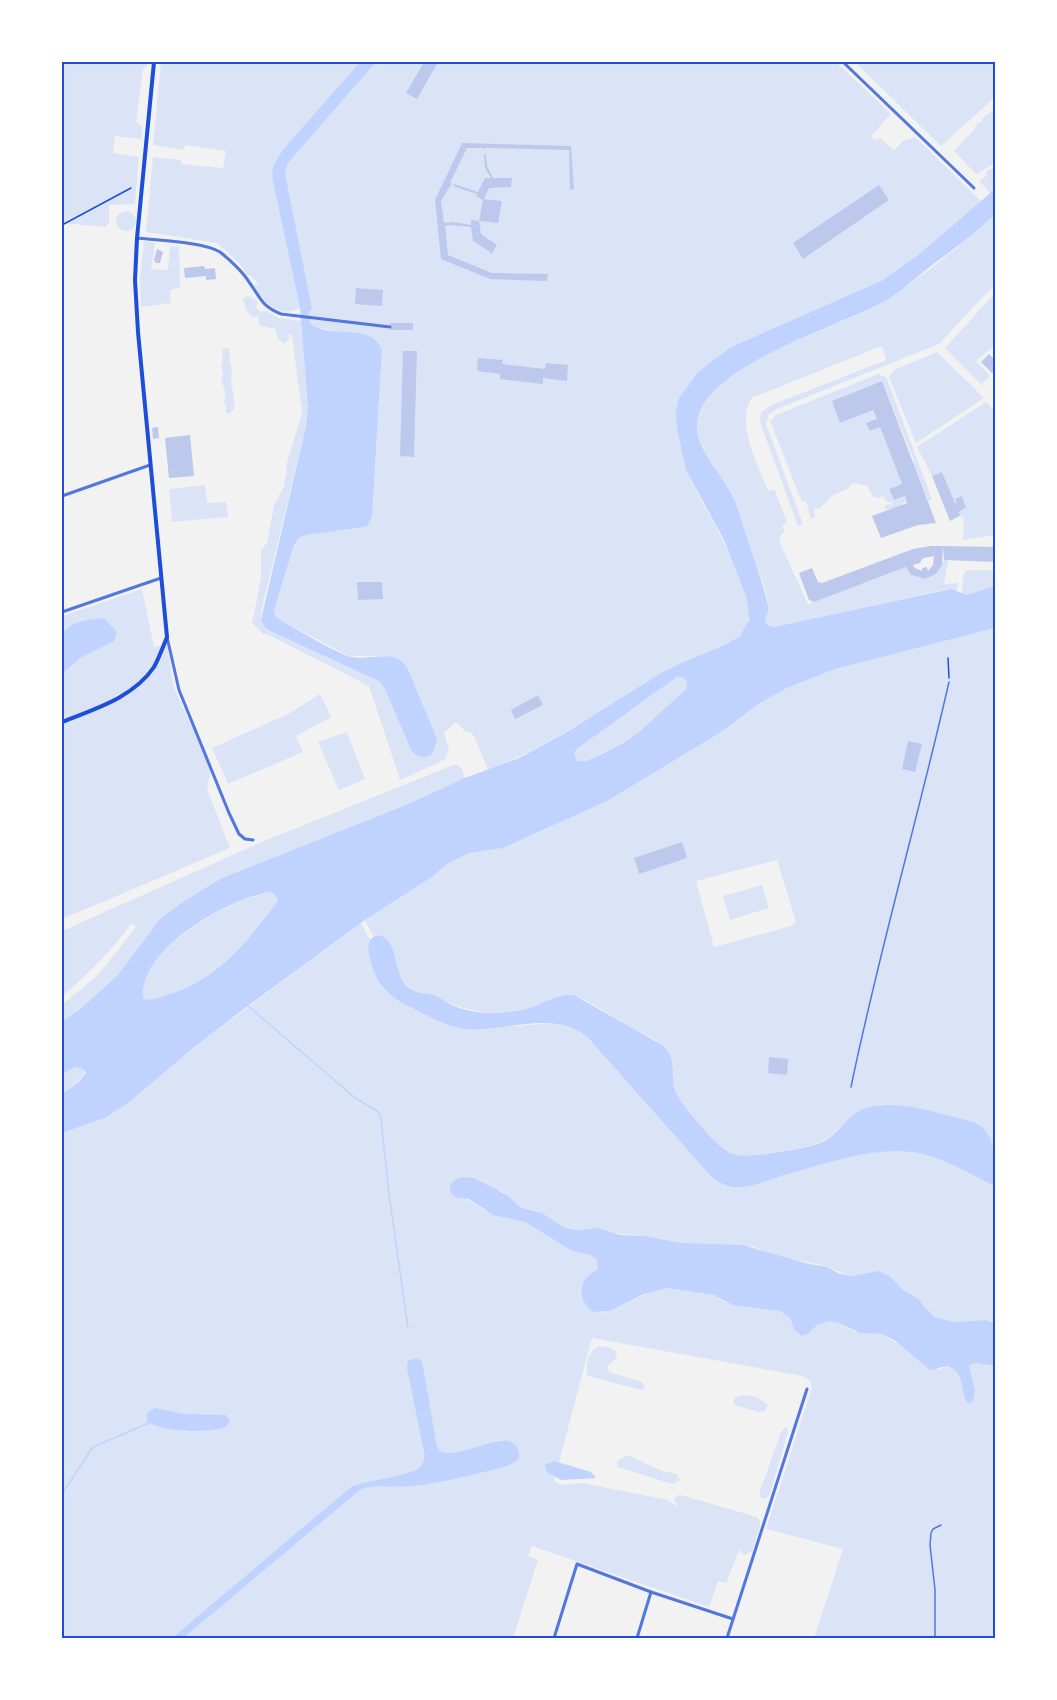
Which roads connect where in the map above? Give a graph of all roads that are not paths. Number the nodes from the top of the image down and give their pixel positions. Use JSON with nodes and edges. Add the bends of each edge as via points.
{"nodes":[{"id":1,"x":154,"y":62,"type":"edge"},
{"id":2,"x":843,"y":62,"type":"edge"},
{"id":3,"x":974,"y":188,"type":"dead end"},
{"id":4,"x":137,"y":238,"type":"junction"},
{"id":5,"x":390,"y":327,"type":"dead end"},
{"id":6,"x":150,"y":465,"type":"junction"},
{"id":7,"x":62,"y":496,"type":"edge"},
{"id":8,"x":161,"y":578,"type":"junction"},
{"id":9,"x":62,"y":612,"type":"edge"},
{"id":10,"x":166,"y":632,"type":"junction"},
{"id":11,"x":949,"y":682,"type":"road end"},
{"id":12,"x":62,"y":722,"type":"edge"},
{"id":13,"x":254,"y":840,"type":"dead end"},
{"id":14,"x":851,"y":1087,"type":"dead end"},
{"id":15,"x":807,"y":1389,"type":"dead end"},
{"id":16,"x":941,"y":1525,"type":"dead end"},
{"id":17,"x":651,"y":1592,"type":"junction"},
{"id":18,"x":733,"y":1619,"type":"junction"},
{"id":19,"x":554,"y":1638,"type":"edge"},
{"id":20,"x":637,"y":1638,"type":"edge"},
{"id":21,"x":727,"y":1638,"type":"edge"},
{"id":22,"x":935,"y":1638,"type":"edge"}],
"edges":[{"from":1,"to":4,"type":"main road"},
{"from":2,"to":3,"type":"street"},
{"from":4,"to":5,"type":"street","via":[[220,252],[249,280],[261,302],[281,314]]},
{"from":4,"to":6,"type":"main road","via":[[136,297]]},
{"from":6,"to":7,"type":"street"},
{"from":6,"to":8,"type":"main road"},
{"from":8,"to":9,"type":"street"},
{"from":8,"to":10,"type":"main road"},
{"from":10,"to":12,"type":"main road","via":[[154,666],[130,692]]},
{"from":10,"to":13,"type":"street","via":[[179,690],[229,813],[239,834]]},
{"from":11,"to":14,"type":"lane"},
{"from":15,"to":18,"type":"street"},
{"from":16,"to":22,"type":"lane","via":[[931,1533]]},
{"from":17,"to":18,"type":"street"},
{"from":17,"to":19,"type":"street","via":[[577,1564]]},
{"from":17,"to":20,"type":"street"},
{"from":18,"to":21,"type":"street"}]}
